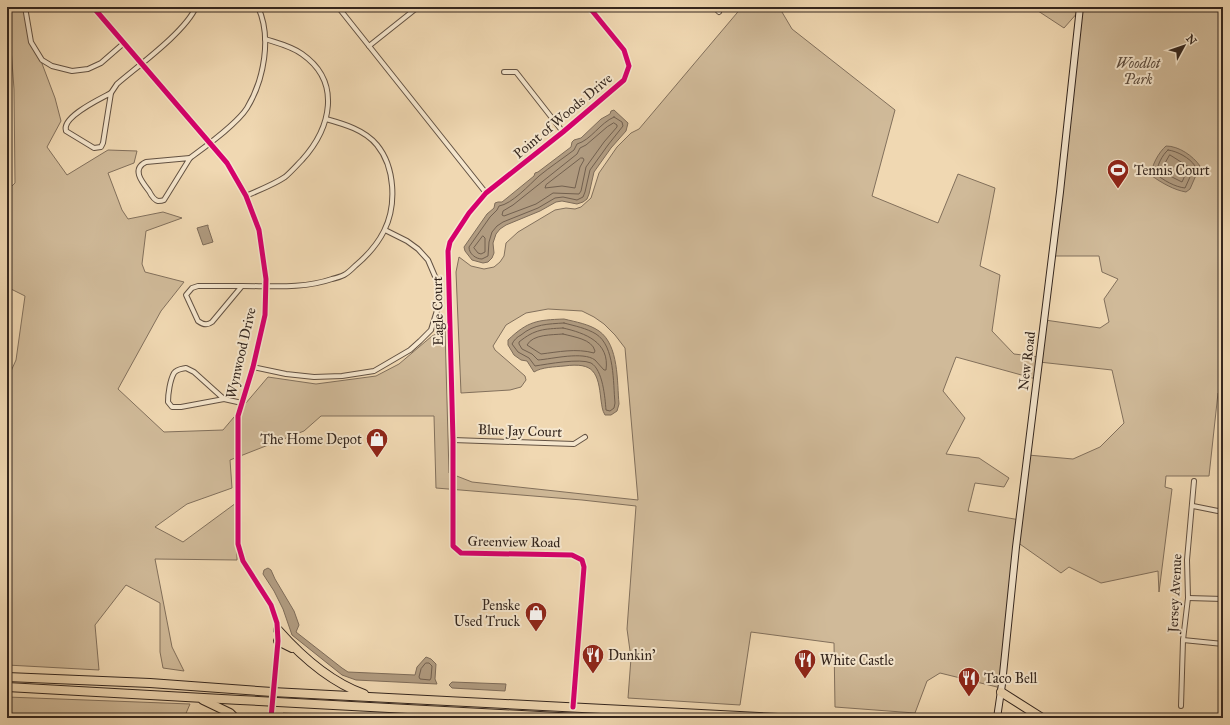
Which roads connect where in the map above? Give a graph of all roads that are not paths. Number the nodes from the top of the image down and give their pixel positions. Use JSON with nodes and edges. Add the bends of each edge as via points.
{"nodes":[{"id":1,"x":25,"y":7,"type":"edge"},
{"id":2,"x":93,"y":7,"type":"edge"},
{"id":3,"x":196,"y":7,"type":"edge"},
{"id":4,"x":258,"y":7,"type":"edge"},
{"id":5,"x":338,"y":7,"type":"edge"},
{"id":6,"x":418,"y":7,"type":"edge"},
{"id":7,"x":597,"y":7,"type":"edge"},
{"id":8,"x":714,"y":7,"type":"edge"},
{"id":9,"x":1080,"y":7,"type":"edge"},
{"id":10,"x":591,"y":9,"type":"edge"},
{"id":11,"x":719,"y":12,"type":"dead end"},
{"id":12,"x":264,"y":39,"type":"junction"},
{"id":13,"x":124,"y":43,"type":"junction"},
{"id":14,"x":369,"y":46,"type":"junction"},
{"id":15,"x":142,"y":63,"type":"junction"},
{"id":16,"x":504,"y":72,"type":"dead end"},
{"id":17,"x":110,"y":93,"type":"junction"},
{"id":18,"x":326,"y":118,"type":"junction"},
{"id":19,"x":563,"y":132,"type":"junction"},
{"id":20,"x":210,"y":142,"type":"junction"},
{"id":21,"x":190,"y":158,"type":"junction"},
{"id":22,"x":486,"y":194,"type":"junction"},
{"id":23,"x":246,"y":196,"type":"junction"},
{"id":24,"x":385,"y":230,"type":"junction"},
{"id":25,"x":242,"y":286,"type":"junction"},
{"id":26,"x":266,"y":286,"type":"junction"},
{"id":27,"x":253,"y":367,"type":"junction"},
{"id":28,"x":224,"y":399,"type":"junction"},
{"id":29,"x":242,"y":402,"type":"junction"},
{"id":30,"x":585,"y":437,"type":"dead end"},
{"id":31,"x":453,"y":440,"type":"junction"},
{"id":32,"x":1194,"y":481,"type":"dead end"},
{"id":33,"x":1193,"y":506,"type":"junction"},
{"id":34,"x":1223,"y":512,"type":"edge"},
{"id":35,"x":1188,"y":598,"type":"junction"},
{"id":36,"x":1223,"y":600,"type":"edge"},
{"id":37,"x":278,"y":630,"type":"junction"},
{"id":38,"x":1183,"y":640,"type":"junction"},
{"id":39,"x":278,"y":641,"type":"junction"},
{"id":40,"x":1223,"y":644,"type":"edge"},
{"id":41,"x":296,"y":650,"type":"junction"},
{"id":42,"x":7,"y":677,"type":"edge"},
{"id":43,"x":7,"y":687,"type":"edge"},
{"id":44,"x":272,"y":692,"type":"junction"},
{"id":45,"x":1001,"y":692,"type":"junction"},
{"id":46,"x":193,"y":697,"type":"junction"},
{"id":47,"x":372,"y":697,"type":"junction"},
{"id":48,"x":272,"y":703,"type":"junction"},
{"id":49,"x":1181,"y":706,"type":"dead end"},
{"id":50,"x":574,"y":707,"type":"junction"},
{"id":51,"x":441,"y":712,"type":"junction"},
{"id":52,"x":424,"y":714,"type":"edge"},
{"id":53,"x":235,"y":718,"type":"edge"},
{"id":54,"x":270,"y":718,"type":"edge"},
{"id":55,"x":433,"y":718,"type":"edge"},
{"id":56,"x":577,"y":718,"type":"edge"},
{"id":57,"x":778,"y":718,"type":"edge"},
{"id":58,"x":998,"y":718,"type":"edge"},
{"id":59,"x":1042,"y":718,"type":"edge"}],
"edges":[{"from":1,"to":13,"type":"street","via":[[31,42],[42,60],[52,66],[72,71],[88,68],[101,63]]},
{"from":2,"to":13,"type":"street","name":"Wynwood Drive"},
{"from":3,"to":15,"type":"street","via":[[172,37]]},
{"from":4,"to":12,"type":"street"},
{"from":5,"to":14,"type":"street"},
{"from":6,"to":14,"type":"street"},
{"from":7,"to":10,"type":"street"},
{"from":8,"to":11,"type":"street"},
{"from":9,"to":45,"type":"street","name":"New Road"},
{"from":10,"to":19,"type":"street","name":"Point of Woods Drive","via":[[624,50],[629,66],[624,80],[618,86]]},
{"from":12,"to":18,"type":"street","via":[[301,53],[313,64],[327,88]]},
{"from":12,"to":20,"type":"street","via":[[260,81],[247,108]]},
{"from":13,"to":15,"type":"street","name":"Wynwood Drive"},
{"from":14,"to":22,"type":"street"},
{"from":15,"to":17,"type":"street"},
{"from":15,"to":20,"type":"street","name":"Wynwood Drive"},
{"from":16,"to":19,"type":"street","via":[[516,72]]},
{"from":17,"to":17,"type":"street","via":[[76,114],[66,124],[66,131],[94,148],[101,147]]},
{"from":18,"to":23,"type":"street","via":[[313,147],[296,166],[284,177]]},
{"from":18,"to":24,"type":"street","via":[[364,134],[376,144],[386,159],[392,179],[392,205]]},
{"from":19,"to":22,"type":"street","name":"Point of Woods Drive"},
{"from":20,"to":21,"type":"street"},
{"from":20,"to":23,"type":"street","name":"Wynwood Drive","via":[[231,168]]},
{"from":21,"to":21,"type":"street","via":[[146,162],[141,164],[137,172],[154,198],[158,201],[164,200]]},
{"from":22,"to":31,"type":"street","name":"Eagle Court","via":[[469,213],[450,242],[448,251]]},
{"from":23,"to":26,"type":"street","name":"Wynwood Drive","via":[[259,230]]},
{"from":24,"to":26,"type":"street","via":[[367,256],[344,275],[312,285]]},
{"from":24,"to":27,"type":"street","via":[[418,249],[428,260],[437,281],[439,304],[430,330],[420,341],[410,350],[374,371],[342,376],[314,377]]},
{"from":25,"to":25,"type":"street","via":[[198,286],[186,295],[198,321],[209,324]]},
{"from":25,"to":26,"type":"street"},
{"from":26,"to":27,"type":"street","name":"Wynwood Drive","via":[[265,315]]},
{"from":27,"to":29,"type":"street","name":"Wynwood Drive"},
{"from":28,"to":28,"type":"street","via":[[194,372],[186,368],[174,372],[168,394],[168,402],[172,407]]},
{"from":28,"to":29,"type":"street"},
{"from":29,"to":37,"type":"street","name":"Wynwood Drive","via":[[238,416],[238,544],[246,567],[271,605]]},
{"from":30,"to":31,"type":"street","name":"Blue Jay Court","via":[[574,444]]},
{"from":31,"to":50,"type":"street","name":"Greenview Road","via":[[453,542],[456,549],[461,553],[572,555],[584,564]]},
{"from":32,"to":33,"type":"street","name":"Jersey Avenue"},
{"from":33,"to":34,"type":"street"},
{"from":33,"to":35,"type":"street","name":"Jersey Avenue","via":[[1187,560]]},
{"from":35,"to":36,"type":"street"},
{"from":35,"to":38,"type":"street","name":"Jersey Avenue"},
{"from":37,"to":39,"type":"street","name":"Wynwood Drive"},
{"from":37,"to":41,"type":"highway"},
{"from":38,"to":40,"type":"street"},
{"from":38,"to":49,"type":"street","name":"Jersey Avenue"},
{"from":39,"to":41,"type":"highway"},
{"from":39,"to":44,"type":"street","name":"Wynwood Drive"},
{"from":41,"to":47,"type":"highway","via":[[334,680],[349,689]]},
{"from":42,"to":44,"type":"highway","via":[[150,683]]},
{"from":43,"to":46,"type":"highway"},
{"from":44,"to":47,"type":"highway"},
{"from":44,"to":48,"type":"street","name":"Wynwood Drive"},
{"from":45,"to":58,"type":"street","name":"New Road"},
{"from":45,"to":59,"type":"highway"},
{"from":46,"to":48,"type":"highway"},
{"from":46,"to":53,"type":"highway","via":[[211,703]]},
{"from":47,"to":50,"type":"highway"},
{"from":48,"to":52,"type":"highway"},
{"from":48,"to":54,"type":"street","name":"Wynwood Drive"},
{"from":50,"to":57,"type":"highway"},
{"from":51,"to":52,"type":"highway"},
{"from":51,"to":55,"type":"street"},
{"from":51,"to":56,"type":"highway"}]}
